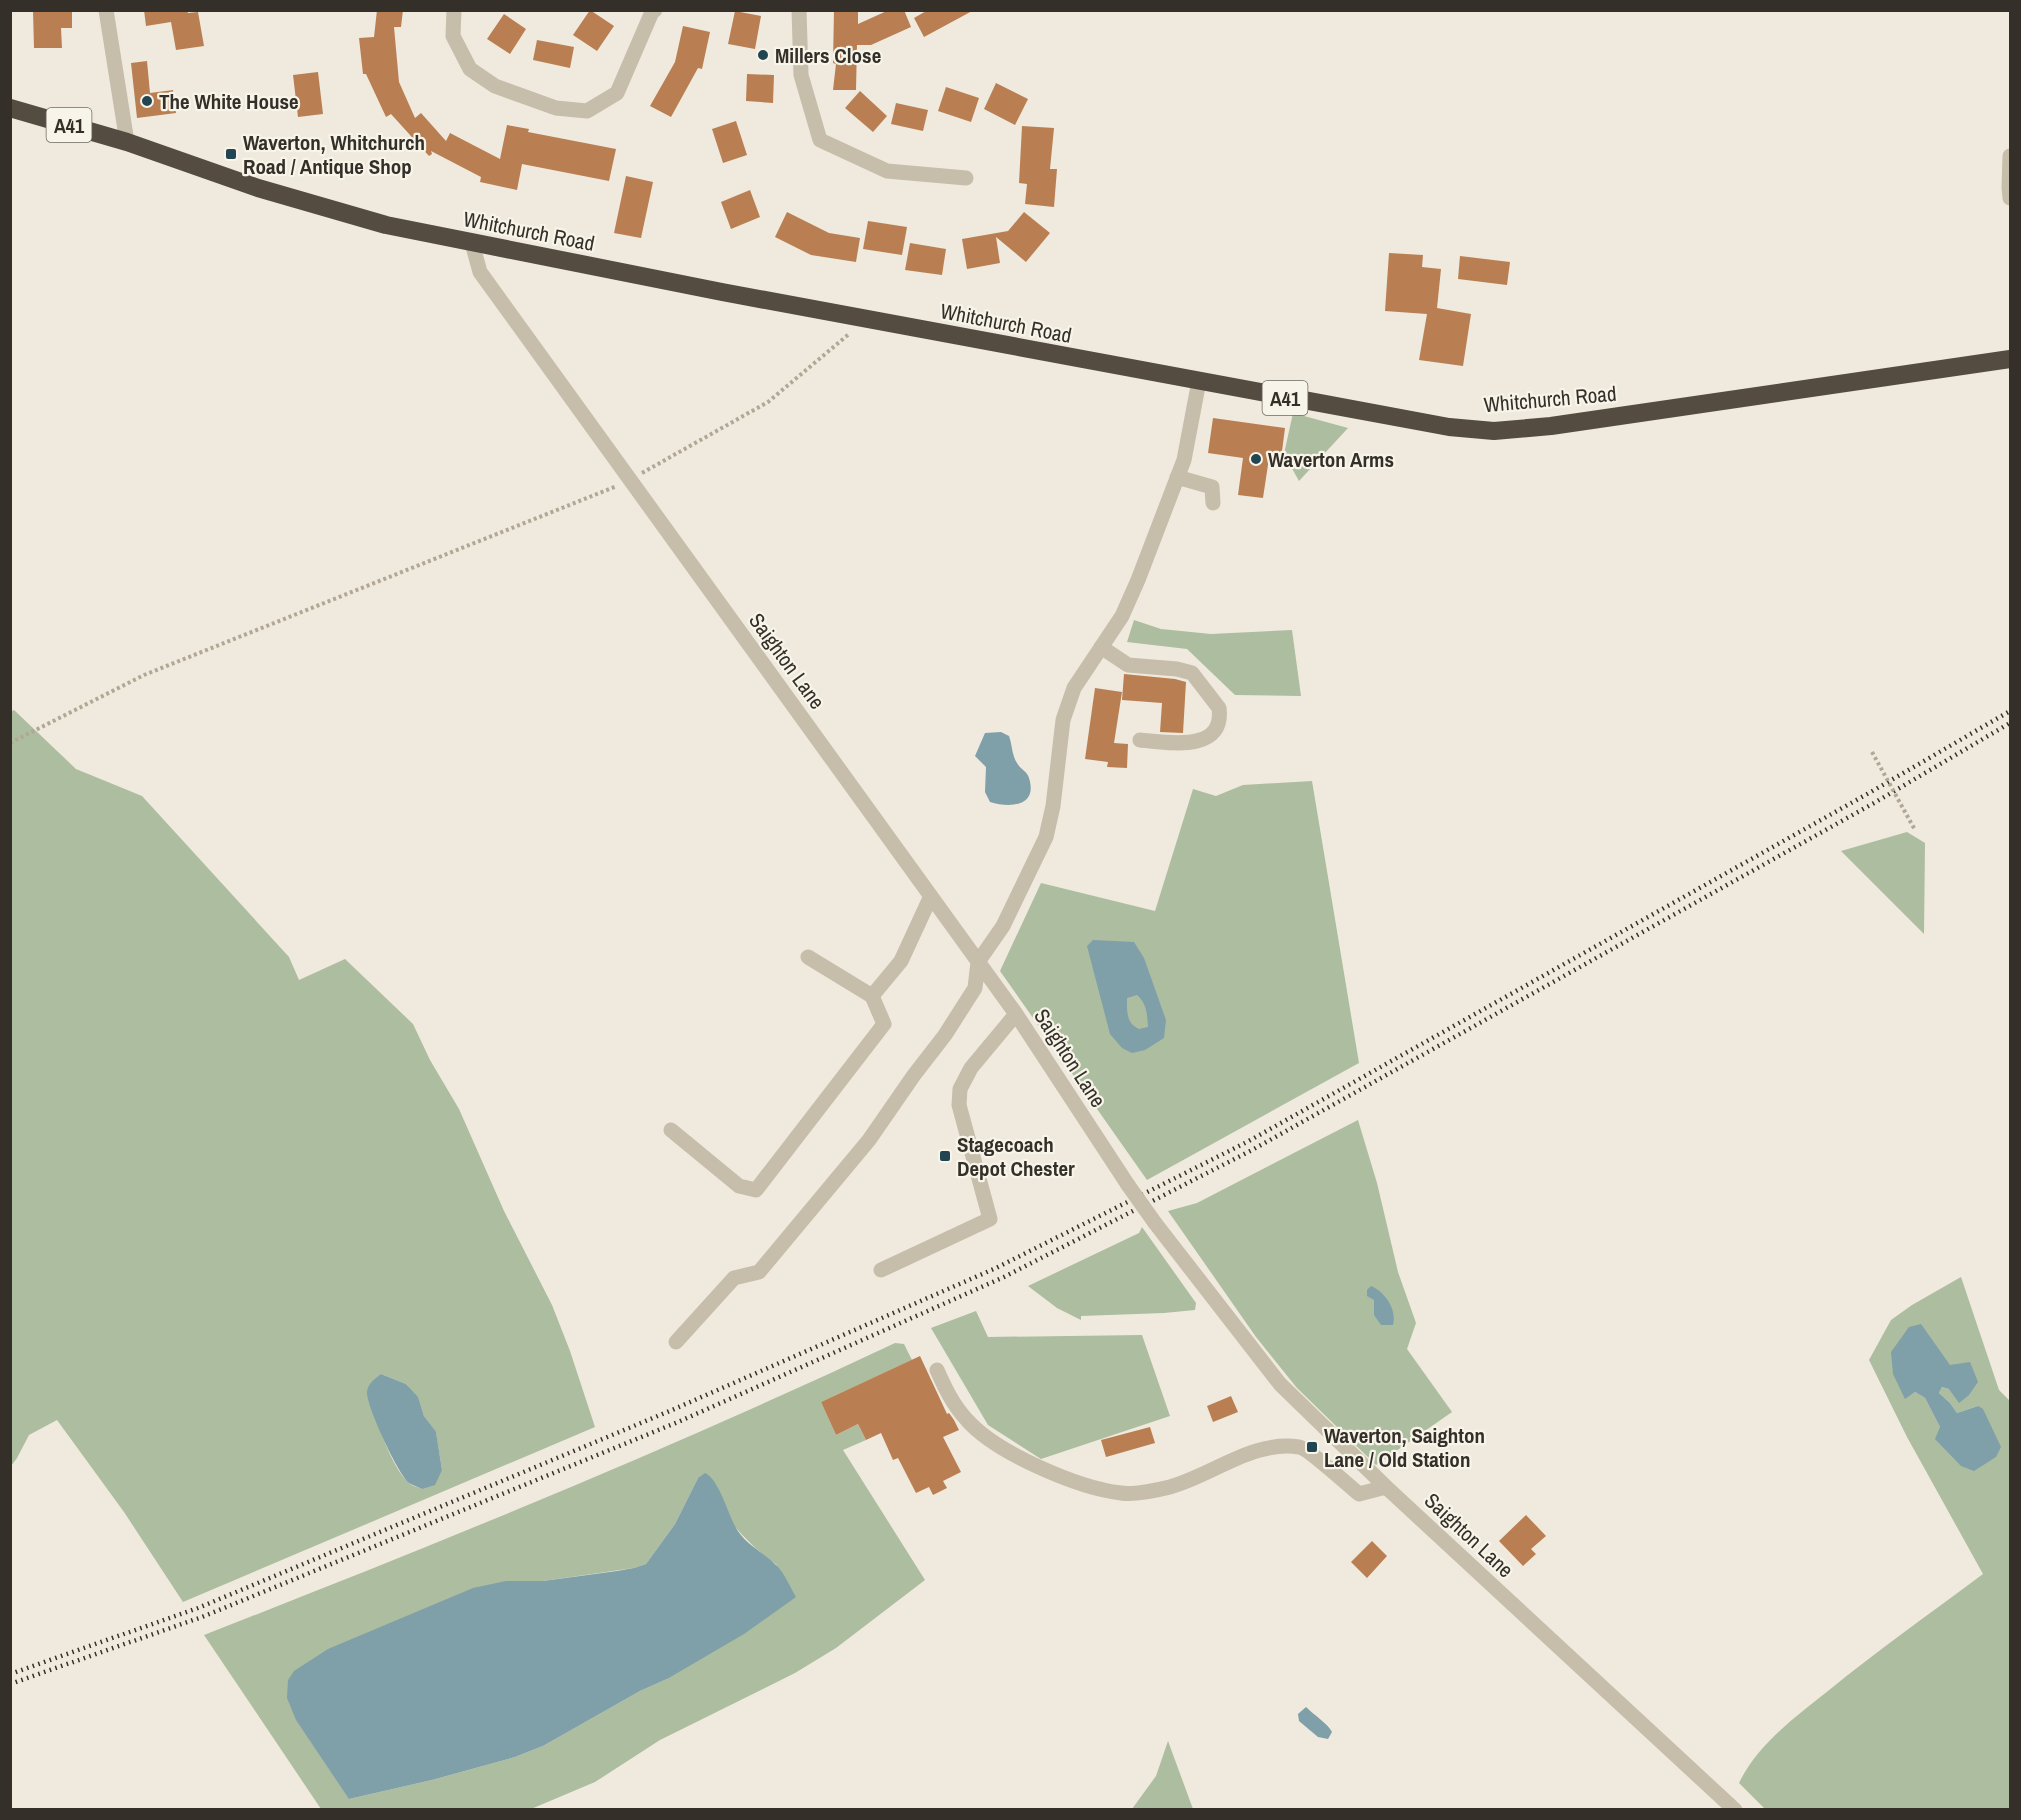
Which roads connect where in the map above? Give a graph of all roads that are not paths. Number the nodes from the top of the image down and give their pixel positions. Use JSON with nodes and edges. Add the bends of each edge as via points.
{"nodes":[{"id":1,"x":106,"y":10,"type":"edge"},
{"id":2,"x":453,"y":10,"type":"edge"},
{"id":3,"x":655,"y":10,"type":"edge"},
{"id":4,"x":799,"y":10,"type":"edge"},
{"id":5,"x":10,"y":108,"type":"edge"},
{"id":6,"x":127,"y":142,"type":"junction"},
{"id":7,"x":2010,"y":156,"type":"edge"},
{"id":8,"x":966,"y":178,"type":"dead end"},
{"id":9,"x":2010,"y":198,"type":"edge"},
{"id":10,"x":472,"y":243,"type":"junction"},
{"id":11,"x":2010,"y":359,"type":"edge"},
{"id":12,"x":1199,"y":381,"type":"junction"},
{"id":13,"x":1178,"y":477,"type":"junction"},
{"id":14,"x":1213,"y":503,"type":"dead end"},
{"id":15,"x":1101,"y":647,"type":"junction"},
{"id":16,"x":1140,"y":740,"type":"dead end"},
{"id":17,"x":931,"y":896,"type":"junction"},
{"id":18,"x":808,"y":957,"type":"dead end"},
{"id":19,"x":978,"y":962,"type":"junction"},
{"id":20,"x":872,"y":996,"type":"junction"},
{"id":21,"x":1016,"y":1014,"type":"junction"},
{"id":22,"x":671,"y":1130,"type":"dead end"},
{"id":23,"x":881,"y":1270,"type":"dead end"},
{"id":24,"x":676,"y":1342,"type":"dead end"},
{"id":25,"x":937,"y":1370,"type":"dead end"},
{"id":26,"x":1386,"y":1487,"type":"junction"},
{"id":27,"x":1735,"y":1809,"type":"edge"}],
"edges":[{"from":1,"to":6,"type":"street"},
{"from":2,"to":3,"type":"street","via":[[453,36],[470,69],[495,86],[556,108],[587,111],[617,93]]},
{"from":4,"to":8,"type":"street","via":[[801,75],[819,140],[887,171]]},
{"from":5,"to":6,"type":"highway","name":"Whitchurch Road","number":"A41"},
{"from":6,"to":10,"type":"highway","name":"Whitchurch Road","number":"A41","via":[[258,188],[386,225]]},
{"from":7,"to":9,"type":"street"},
{"from":10,"to":12,"type":"highway","name":"Whitchurch Road","number":"A41"},
{"from":10,"to":17,"type":"street","name":"Saighton Lane","via":[[480,272]]},
{"from":11,"to":12,"type":"highway","name":"Whitchurch Road","number":"A41","via":[[1551,426],[1494,430],[1449,427]]},
{"from":12,"to":13,"type":"street"},
{"from":13,"to":14,"type":"street","via":[[1212,487]]},
{"from":13,"to":15,"type":"street","via":[[1122,616]]},
{"from":15,"to":16,"type":"street","via":[[1128,665],[1191,672],[1219,708],[1217,726],[1203,740],[1181,744]]},
{"from":15,"to":19,"type":"street","via":[[1074,688],[1063,720],[1046,837],[1003,926]]},
{"from":17,"to":19,"type":"street","name":"Saighton Lane"},
{"from":17,"to":20,"type":"street","via":[[901,961]]},
{"from":18,"to":20,"type":"street"},
{"from":19,"to":21,"type":"street","name":"Saighton Lane"},
{"from":19,"to":24,"type":"street","via":[[975,988],[869,1140],[759,1272],[734,1278]]},
{"from":20,"to":22,"type":"street","via":[[884,1024],[756,1190],[739,1186]]},
{"from":21,"to":23,"type":"street","via":[[971,1068],[960,1089],[959,1105],[990,1219]]},
{"from":21,"to":26,"type":"street","name":"Saighton Lane","bridge":true,"via":[[1155,1223],[1280,1384]]},
{"from":25,"to":26,"type":"street","via":[[951,1399],[968,1421],[995,1443],[1088,1487],[1124,1494],[1171,1487],[1270,1447],[1302,1447],[1359,1494]]},
{"from":26,"to":27,"type":"street","name":"Saighton Lane"}]}
